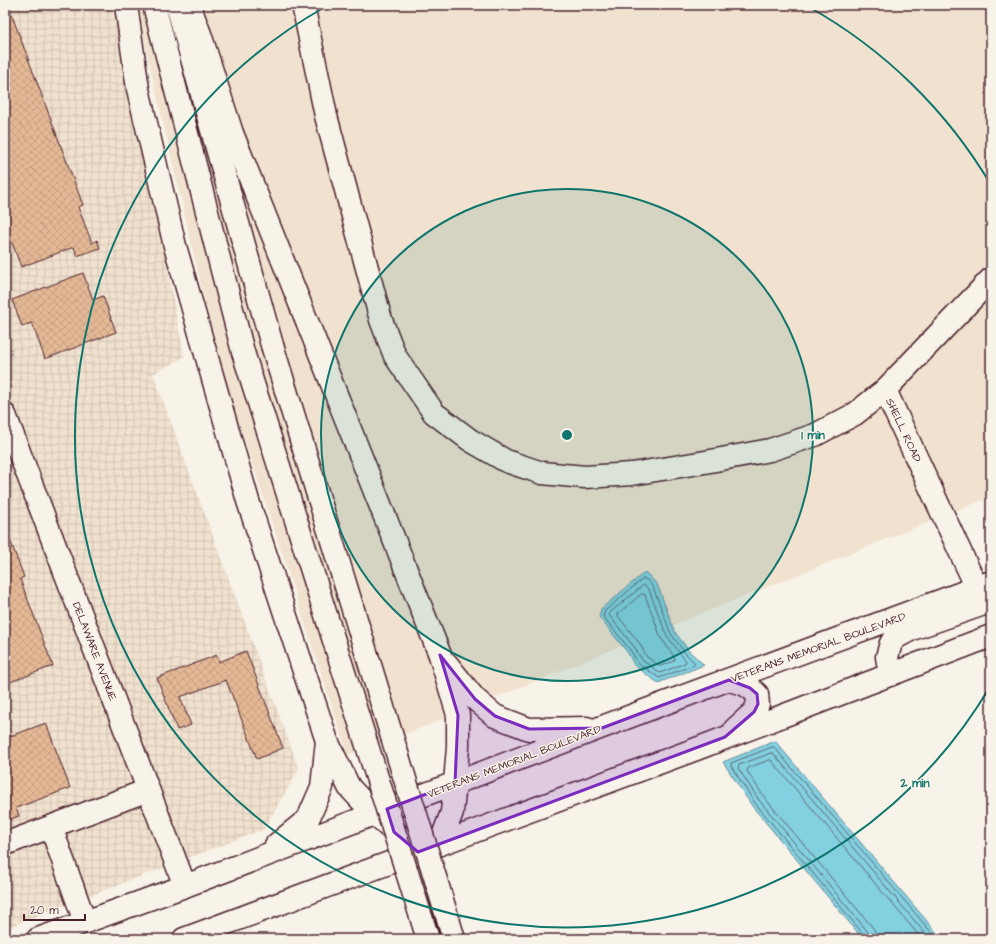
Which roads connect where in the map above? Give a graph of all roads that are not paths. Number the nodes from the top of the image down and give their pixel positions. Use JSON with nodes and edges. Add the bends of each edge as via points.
{"nodes":[{"id":1,"x":126,"y":5,"type":"edge"},
{"id":2,"x":154,"y":5,"type":"edge"},
{"id":3,"x":176,"y":5,"type":"edge"},
{"id":4,"x":189,"y":5,"type":"edge"},
{"id":5,"x":303,"y":5,"type":"edge"},
{"id":6,"x":991,"y":279,"type":"edge"},
{"id":7,"x":885,"y":390,"type":"junction"},
{"id":8,"x":5,"y":415,"type":"edge"},
{"id":9,"x":986,"y":589,"type":"edge"},
{"id":10,"x":991,"y":636,"type":"edge"},
{"id":11,"x":440,"y":655,"type":"junction"},
{"id":12,"x":890,"y":675,"type":"junction"},
{"id":13,"x":729,"y":680,"type":"junction"},
{"id":14,"x":602,"y":728,"type":"junction"},
{"id":15,"x":725,"y":737,"type":"junction"},
{"id":16,"x":327,"y":741,"type":"junction"},
{"id":17,"x":455,"y":783,"type":"junction"},
{"id":18,"x":148,"y":790,"type":"junction"},
{"id":19,"x":374,"y":814,"type":"junction"},
{"id":20,"x":51,"y":827,"type":"junction"},
{"id":21,"x":5,"y":844,"type":"edge"},
{"id":22,"x":440,"y":844,"type":"junction"},
{"id":23,"x":418,"y":852,"type":"junction"},
{"id":24,"x":260,"y":858,"type":"junction"},
{"id":25,"x":185,"y":886,"type":"junction"},
{"id":26,"x":85,"y":922,"type":"junction"},
{"id":27,"x":46,"y":937,"type":"edge"},
{"id":28,"x":184,"y":939,"type":"edge"},
{"id":29,"x":428,"y":939,"type":"edge"},
{"id":30,"x":454,"y":939,"type":"edge"}],
"edges":[{"from":1,"to":16,"type":"main road","via":[[138,89],[175,246],[248,501]]},
{"from":2,"to":29,"type":"main road","bridge":true,"via":[[243,352]]},
{"from":3,"to":30,"type":"main road","bridge":true,"via":[[272,345]]},
{"from":4,"to":11,"type":"main road","via":[[232,133]]},
{"from":5,"to":7,"type":"main road","via":[[326,116],[381,320],[395,356],[434,412],[470,440],[506,461],[542,473],[585,477],[632,474],[770,450],[807,438],[855,414]]},
{"from":6,"to":7,"type":"main road","name":"SHELL ROAD"},
{"from":7,"to":9,"type":"main road","name":"SHELL ROAD"},
{"from":8,"to":18,"type":"main road","name":"DELAWARE AVENUE"},
{"from":9,"to":12,"type":"main road","via":[[981,605],[912,629],[897,637],[891,643],[887,657]]},
{"from":9,"to":13,"type":"main road","name":"VETERANS MEMORIAL BOULEVARD"},
{"from":10,"to":12,"type":"main road"},
{"from":11,"to":14,"type":"main road","via":[[475,699],[495,716],[529,729]]},
{"from":11,"to":17,"type":"main road","via":[[458,715]]},
{"from":12,"to":15,"type":"main road"},
{"from":13,"to":14,"type":"main road","name":"VETERANS MEMORIAL BOULEVARD"},
{"from":13,"to":15,"type":"main road","via":[[750,688],[757,694],[758,704],[754,712]]},
{"from":14,"to":17,"type":"main road","name":"VETERANS MEMORIAL BOULEVARD"},
{"from":15,"to":22,"type":"main road"},
{"from":16,"to":19,"type":"main road","via":[[349,787]]},
{"from":16,"to":24,"type":"main road","via":[[322,787],[308,819]]},
{"from":17,"to":19,"type":"main road","name":"VETERANS MEMORIAL BOULEVARD"},
{"from":17,"to":22,"type":"main road","via":[[452,812]]},
{"from":18,"to":20,"type":"main road"},
{"from":18,"to":25,"type":"main road","name":"DELAWARE AVENUE"},
{"from":19,"to":23,"type":"main road"},
{"from":19,"to":24,"type":"main road","name":"VETERANS MEMORIAL BOULEVARD"},
{"from":20,"to":21,"type":"main road"},
{"from":20,"to":26,"type":"main road"},
{"from":22,"to":23,"type":"main road"},
{"from":23,"to":28,"type":"main road"},
{"from":24,"to":25,"type":"main road","name":"VETERANS MEMORIAL BOULEVARD"},
{"from":25,"to":26,"type":"main road","name":"VETERANS MEMORIAL BOULEVARD"},
{"from":26,"to":27,"type":"main road","name":"VETERANS MEMORIAL BOULEVARD"}]}
